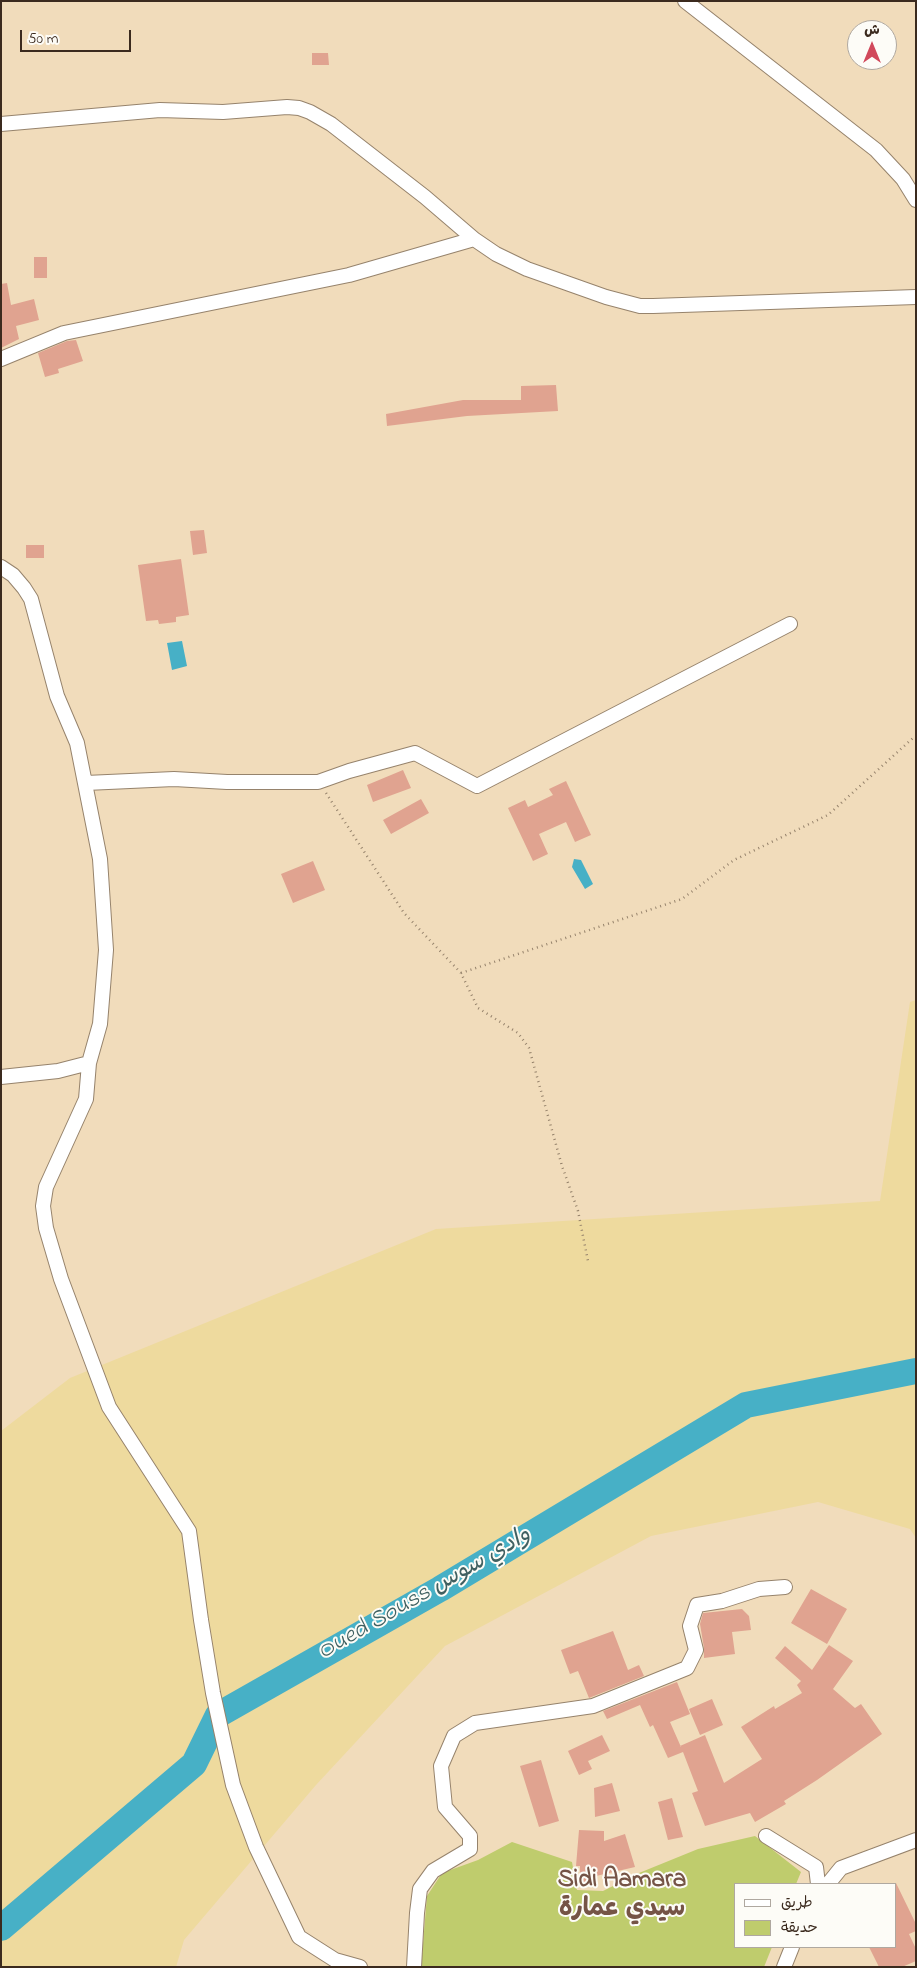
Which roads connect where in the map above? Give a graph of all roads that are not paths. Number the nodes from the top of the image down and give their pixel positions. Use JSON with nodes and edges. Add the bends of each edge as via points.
{"nodes":[{"id":1,"x":685,"y":1,"type":"edge"},
{"id":2,"x":1,"y":124,"type":"edge"},
{"id":3,"x":916,"y":200,"type":"edge"},
{"id":4,"x":474,"y":239,"type":"junction"},
{"id":5,"x":916,"y":297,"type":"edge"},
{"id":6,"x":1,"y":359,"type":"edge"},
{"id":7,"x":1,"y":567,"type":"edge"},
{"id":8,"x":790,"y":624,"type":"dead end"},
{"id":9,"x":86,"y":783,"type":"junction"},
{"id":10,"x":89,"y":1063,"type":"junction"},
{"id":11,"x":1,"y":1076,"type":"edge"},
{"id":12,"x":785,"y":1587,"type":"dead end"},
{"id":13,"x":766,"y":1836,"type":"dead end"},
{"id":14,"x":916,"y":1840,"type":"edge"},
{"id":15,"x":818,"y":1883,"type":"edge"},
{"id":16,"x":829,"y":1883,"type":"edge"},
{"id":17,"x":792,"y":1948,"type":"edge"},
{"id":18,"x":360,"y":1967,"type":"edge"},
{"id":19,"x":414,"y":1967,"type":"edge"},
{"id":20,"x":784,"y":1967,"type":"edge"}],
"edges":[{"from":1,"to":3,"type":"street","via":[[876,150],[903,179]]},
{"from":2,"to":4,"type":"street","via":[[160,110],[224,112],[288,106],[299,108],[331,124]]},
{"from":4,"to":5,"type":"street","via":[[527,269],[640,306]]},
{"from":4,"to":6,"type":"street","via":[[349,276],[64,333]]},
{"from":7,"to":9,"type":"street","via":[[13,575],[31,600],[57,696],[77,743]]},
{"from":8,"to":9,"type":"street","via":[[477,786],[415,753],[318,782],[174,779]]},
{"from":9,"to":10,"type":"street","via":[[100,859],[106,950],[100,1024]]},
{"from":10,"to":11,"type":"street","via":[[58,1071]]},
{"from":10,"to":18,"type":"street","via":[[86,1099],[46,1187],[43,1206],[52,1251],[109,1407],[189,1531],[213,1693],[233,1785],[256,1847],[299,1937],[335,1960]]},
{"from":12,"to":19,"type":"street","via":[[759,1590],[697,1606],[690,1626],[696,1650],[687,1668],[594,1706],[475,1723],[454,1736],[441,1766],[445,1807],[470,1836],[470,1849],[433,1871],[420,1889]]},
{"from":13,"to":15,"type":"street","via":[[816,1867]]},
{"from":14,"to":16,"type":"street","via":[[841,1868]]},
{"from":17,"to":20,"type":"street"}]}
